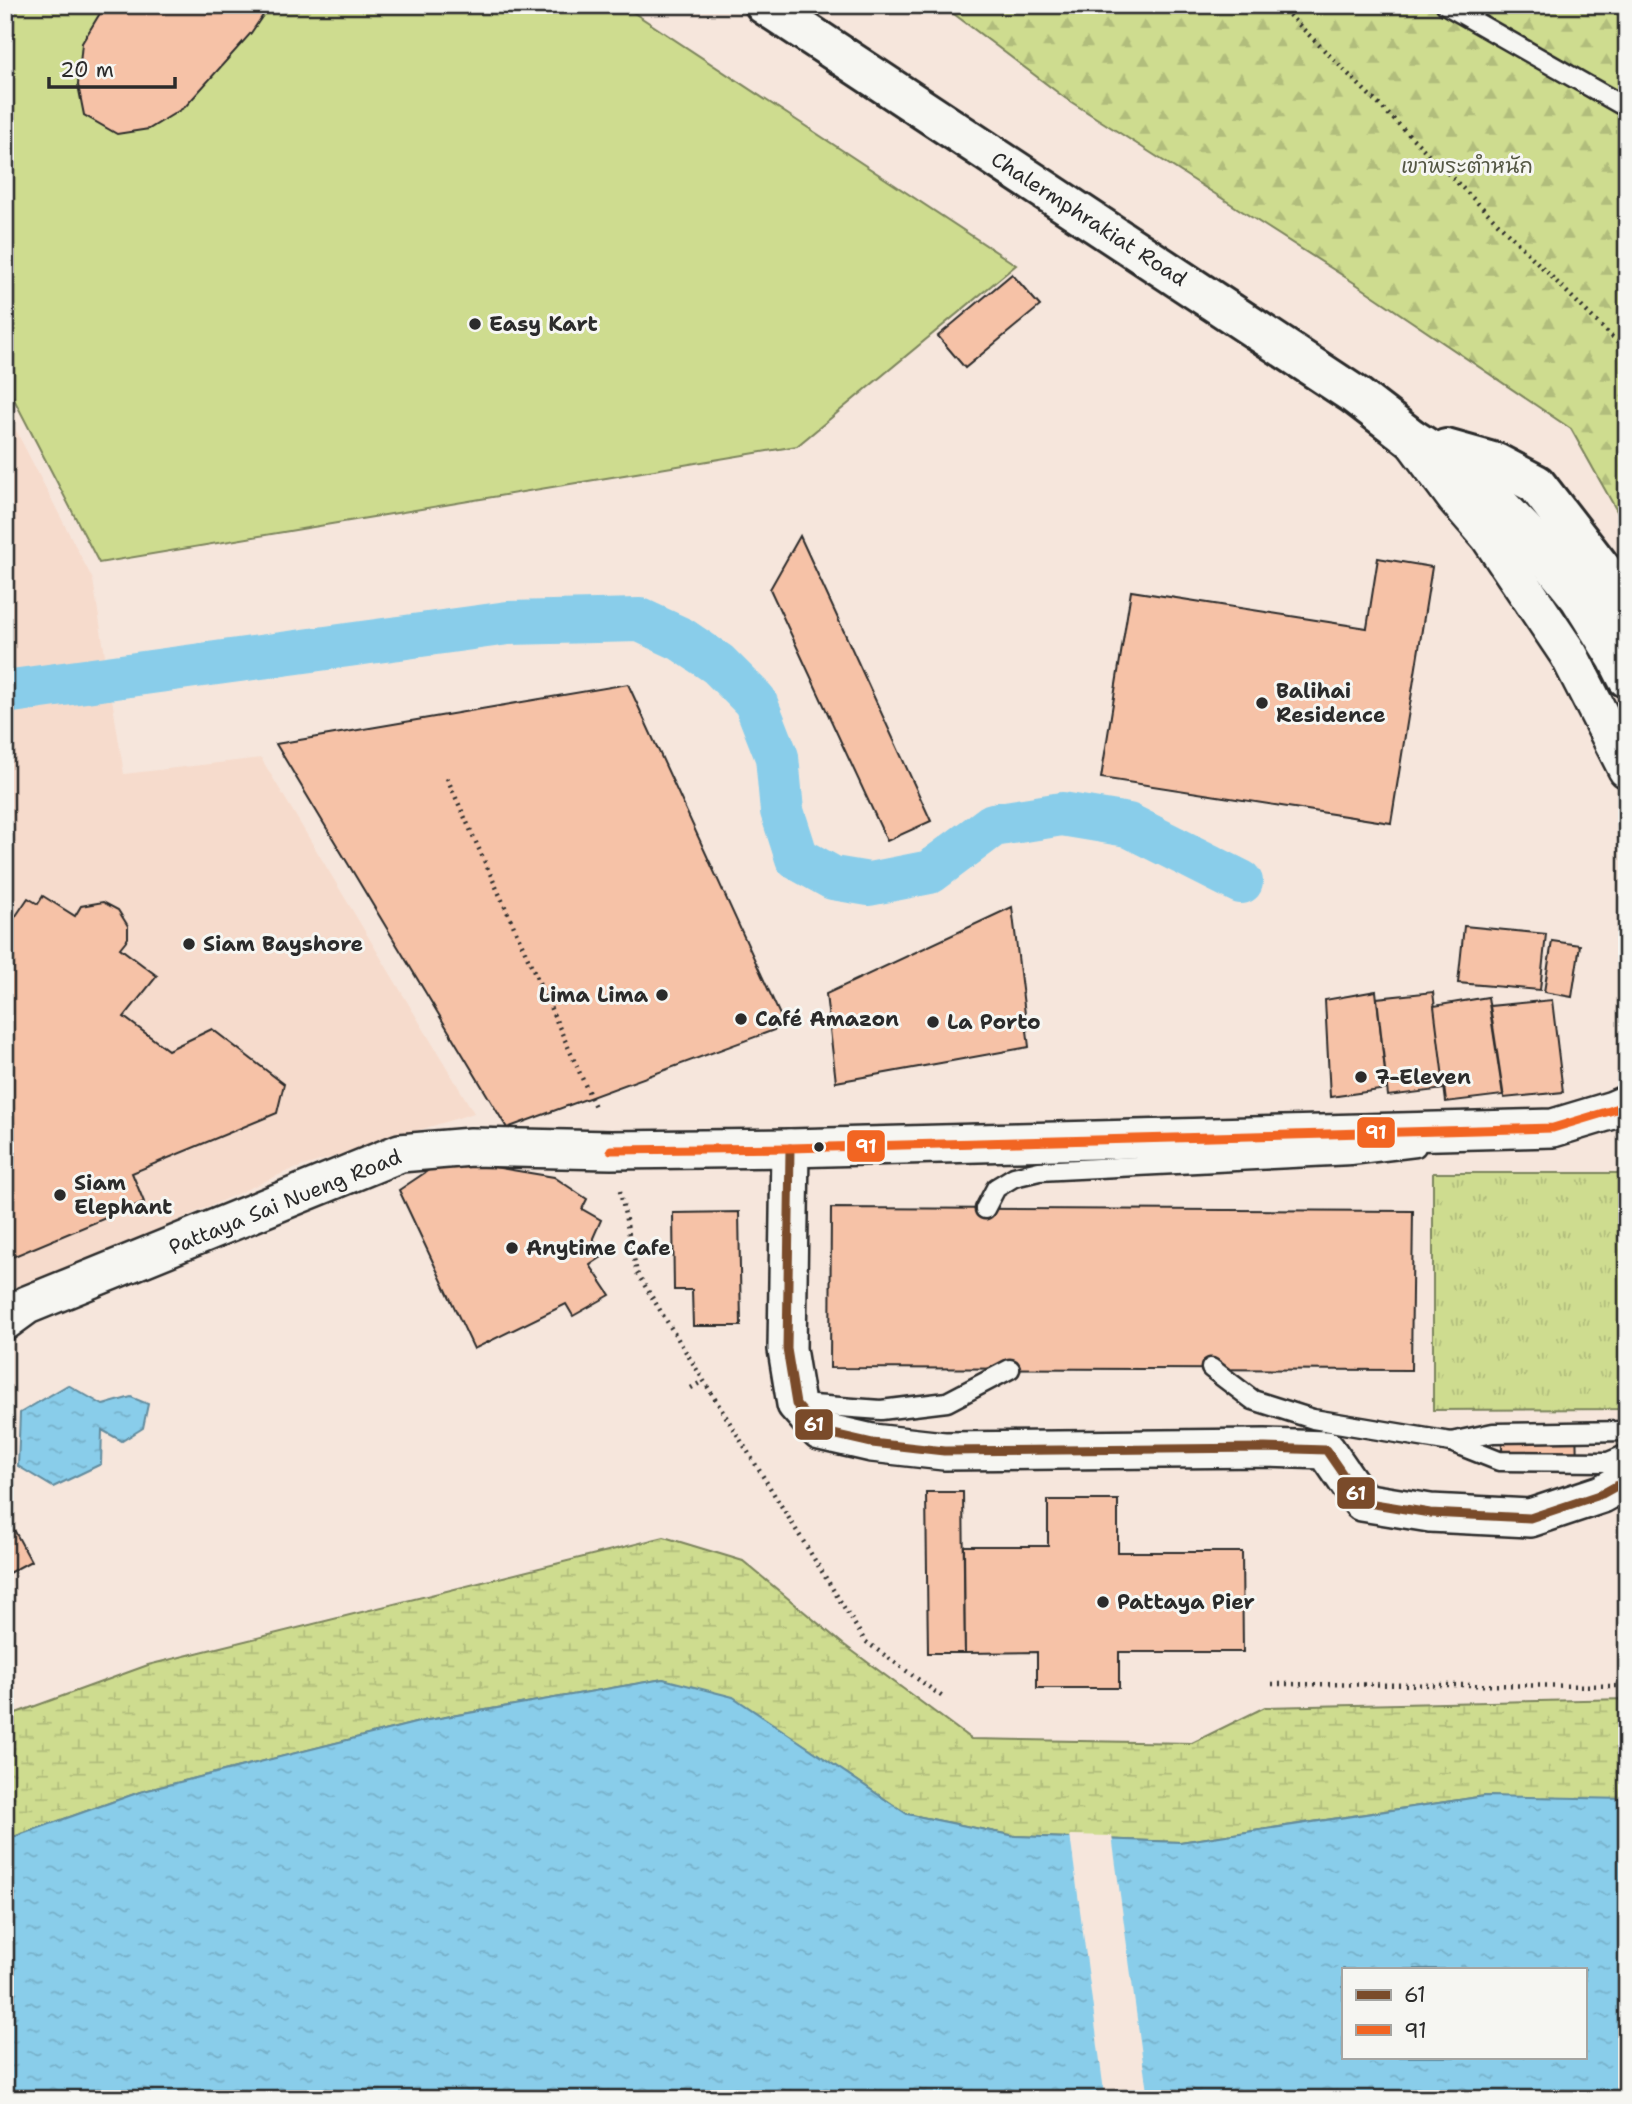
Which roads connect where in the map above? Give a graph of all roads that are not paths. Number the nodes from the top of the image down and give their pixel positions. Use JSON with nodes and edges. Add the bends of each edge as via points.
{"nodes":[{"id":1,"x":765,"y":5,"type":"edge"},
{"id":2,"x":1446,"y":5,"type":"edge"},
{"id":3,"x":1627,"y":108,"type":"edge"},
{"id":4,"x":1411,"y":438,"type":"junction"},
{"id":5,"x":1627,"y":608,"type":"edge"},
{"id":6,"x":1627,"y":678,"type":"edge"},
{"id":7,"x":1627,"y":769,"type":"edge"},
{"id":8,"x":1627,"y":1104,"type":"edge"},
{"id":9,"x":1518,"y":1128,"type":"junction"},
{"id":10,"x":790,"y":1148,"type":"junction"},
{"id":11,"x":985,"y":1209,"type":"dead end"},
{"id":12,"x":5,"y":1321,"type":"edge"},
{"id":13,"x":1211,"y":1368,"type":"dead end"},
{"id":14,"x":1010,"y":1369,"type":"dead end"},
{"id":15,"x":796,"y":1404,"type":"junction"},
{"id":16,"x":1627,"y":1431,"type":"edge"},
{"id":17,"x":1451,"y":1442,"type":"junction"},
{"id":18,"x":1627,"y":1454,"type":"edge"},
{"id":19,"x":1627,"y":1480,"type":"edge"}],
"edges":[{"from":1,"to":4,"type":"street","name":"Chalermphrakiat Road","via":[[1355,395]]},
{"from":2,"to":3,"type":"lane"},
{"from":4,"to":5,"type":"street","name":"Chalermphrakiat Road","via":[[1496,463],[1536,484]]},
{"from":4,"to":6,"type":"street","name":"Chalermphrakiat Road","via":[[1473,478],[1532,539],[1579,597]]},
{"from":4,"to":7,"type":"street","name":"Chalermphrakiat Road","via":[[1489,536],[1562,644]]},
{"from":8,"to":9,"type":"street","name":"Pattaya Sai Nueng Road","via":[[1553,1128]]},
{"from":9,"to":10,"type":"street","name":"Pattaya Sai Nueng Road"},
{"from":9,"to":11,"type":"lane","via":[[1463,1143],[1379,1153],[1039,1171],[1014,1177],[996,1188]]},
{"from":10,"to":12,"type":"street","name":"Pattaya Sai Nueng Road","via":[[471,1147],[400,1153],[27,1305]]},
{"from":10,"to":15,"type":"street","via":[[787,1349]]},
{"from":13,"to":17,"type":"lane","via":[[1253,1400],[1313,1419]]},
{"from":14,"to":15,"type":"lane","via":[[947,1402],[881,1410]]},
{"from":15,"to":19,"type":"street","via":[[820,1431],[872,1443],[944,1451],[1326,1450],[1362,1502],[1430,1513],[1530,1518],[1602,1494]]},
{"from":16,"to":17,"type":"lane","via":[[1493,1433]]},
{"from":17,"to":18,"type":"lane","via":[[1499,1461],[1608,1462]]}]}
